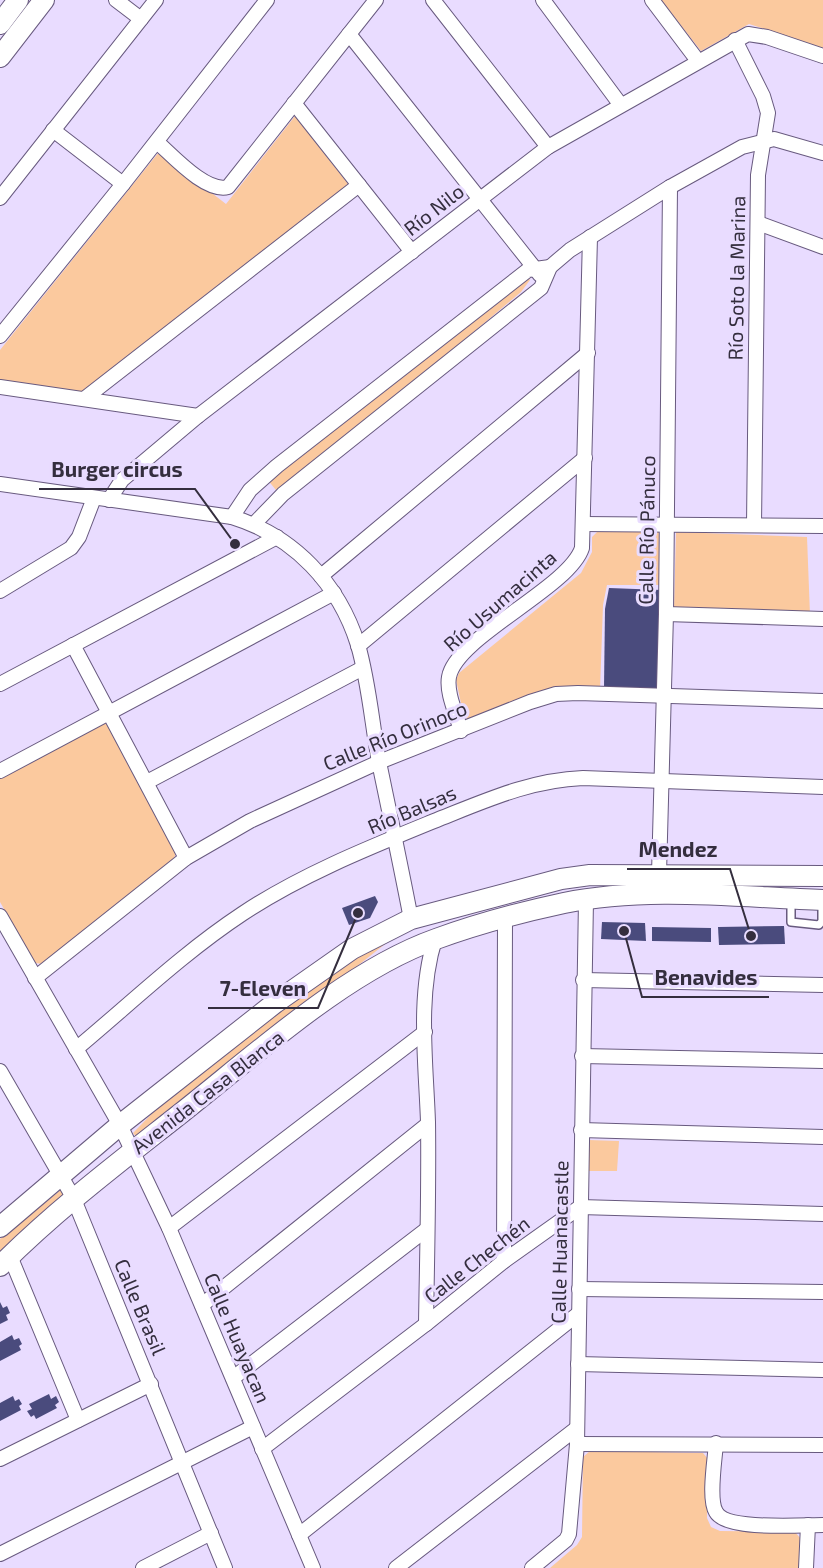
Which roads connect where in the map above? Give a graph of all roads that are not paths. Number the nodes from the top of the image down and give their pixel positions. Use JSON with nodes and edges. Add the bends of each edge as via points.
{"nodes":[{"id":1,"x":18,"y":0,"type":"edge"},
{"id":2,"x":44,"y":0,"type":"edge"},
{"id":3,"x":116,"y":0,"type":"edge"},
{"id":4,"x":156,"y":0,"type":"edge"},
{"id":5,"x":267,"y":0,"type":"edge"},
{"id":6,"x":376,"y":0,"type":"edge"},
{"id":7,"x":434,"y":0,"type":"edge"},
{"id":8,"x":543,"y":0,"type":"edge"},
{"id":9,"x":652,"y":0,"type":"edge"},
{"id":10,"x":141,"y":19,"type":"junction"},
{"id":11,"x":5,"y":29,"type":"edge"},
{"id":12,"x":349,"y":34,"type":"junction"},
{"id":13,"x":735,"y":40,"type":"junction"},
{"id":14,"x":823,"y":56,"type":"edge"},
{"id":15,"x":0,"y":57,"type":"edge"},
{"id":16,"x":698,"y":61,"type":"junction"},
{"id":17,"x":294,"y":104,"type":"junction"},
{"id":18,"x":620,"y":104,"type":"junction"},
{"id":19,"x":53,"y":130,"type":"junction"},
{"id":20,"x":764,"y":140,"type":"junction"},
{"id":21,"x":156,"y":142,"type":"junction"},
{"id":22,"x":548,"y":147,"type":"junction"},
{"id":23,"x":823,"y":153,"type":"edge"},
{"id":24,"x":123,"y":184,"type":"junction"},
{"id":25,"x":359,"y":185,"type":"junction"},
{"id":26,"x":670,"y":187,"type":"junction"},
{"id":27,"x":0,"y":198,"type":"edge"},
{"id":28,"x":479,"y":200,"type":"junction"},
{"id":29,"x":758,"y":223,"type":"junction"},
{"id":30,"x":590,"y":237,"type":"junction"},
{"id":31,"x":823,"y":247,"type":"edge"},
{"id":32,"x":412,"y":252,"type":"junction"},
{"id":33,"x":550,"y":267,"type":"junction"},
{"id":34,"x":535,"y":269,"type":"junction"},
{"id":35,"x":546,"y":282,"type":"junction"},
{"id":36,"x":0,"y":336,"type":"edge"},
{"id":37,"x":588,"y":353,"type":"junction"},
{"id":38,"x":0,"y":387,"type":"edge"},
{"id":39,"x":84,"y":399,"type":"junction"},
{"id":40,"x":198,"y":416,"type":"junction"},
{"id":41,"x":585,"y":458,"type":"junction"},
{"id":42,"x":1,"y":486,"type":"edge"},
{"id":43,"x":94,"y":498,"type":"junction"},
{"id":44,"x":109,"y":500,"type":"junction"},
{"id":45,"x":232,"y":517,"type":"junction"},
{"id":46,"x":667,"y":523,"type":"junction"},
{"id":47,"x":255,"y":524,"type":"junction"},
{"id":48,"x":583,"y":524,"type":"junction"},
{"id":49,"x":754,"y":525,"type":"junction"},
{"id":50,"x":823,"y":526,"type":"edge"},
{"id":51,"x":277,"y":537,"type":"junction"},
{"id":52,"x":321,"y":576,"type":"junction"},
{"id":53,"x":0,"y":591,"type":"edge"},
{"id":54,"x":334,"y":593,"type":"junction"},
{"id":55,"x":666,"y":614,"type":"junction"},
{"id":56,"x":823,"y":619,"type":"edge"},
{"id":57,"x":73,"y":645,"type":"junction"},
{"id":58,"x":358,"y":646,"type":"junction"},
{"id":59,"x":363,"y":668,"type":"junction"},
{"id":60,"x":0,"y":684,"type":"edge"},
{"id":61,"x":663,"y":697,"type":"junction"},
{"id":62,"x":823,"y":701,"type":"edge"},
{"id":63,"x":109,"y":712,"type":"junction"},
{"id":64,"x":461,"y":731,"type":"junction"},
{"id":65,"x":379,"y":762,"type":"junction"},
{"id":66,"x":0,"y":771,"type":"edge"},
{"id":67,"x":147,"y":782,"type":"junction"},
{"id":68,"x":661,"y":782,"type":"junction"},
{"id":69,"x":823,"y":787,"type":"edge"},
{"id":70,"x":395,"y":837,"type":"junction"},
{"id":71,"x":186,"y":858,"type":"junction"},
{"id":72,"x":607,"y":874,"type":"junction"},
{"id":73,"x":659,"y":874,"type":"junction"},
{"id":74,"x":823,"y":876,"type":"edge"},
{"id":75,"x":608,"y":898,"type":"junction"},
{"id":76,"x":586,"y":900,"type":"junction"},
{"id":77,"x":823,"y":900,"type":"edge"},
{"id":78,"x":457,"y":906,"type":"junction"},
{"id":79,"x":411,"y":919,"type":"junction"},
{"id":80,"x":505,"y":919,"type":"junction"},
{"id":81,"x":2,"y":926,"type":"edge"},
{"id":82,"x":435,"y":939,"type":"junction"},
{"id":83,"x":388,"y":962,"type":"junction"},
{"id":84,"x":35,"y":978,"type":"junction"},
{"id":85,"x":583,"y":980,"type":"junction"},
{"id":86,"x":823,"y":985,"type":"edge"},
{"id":87,"x":425,"y":1032,"type":"junction"},
{"id":88,"x":76,"y":1049,"type":"junction"},
{"id":89,"x":582,"y":1056,"type":"junction"},
{"id":90,"x":823,"y":1061,"type":"edge"},
{"id":91,"x":0,"y":1071,"type":"edge"},
{"id":92,"x":428,"y":1124,"type":"junction"},
{"id":93,"x":120,"y":1125,"type":"junction"},
{"id":94,"x":581,"y":1130,"type":"junction"},
{"id":95,"x":823,"y":1137,"type":"edge"},
{"id":96,"x":133,"y":1151,"type":"junction"},
{"id":97,"x":61,"y":1176,"type":"junction"},
{"id":98,"x":73,"y":1197,"type":"junction"},
{"id":99,"x":580,"y":1207,"type":"junction"},
{"id":100,"x":823,"y":1214,"type":"edge"},
{"id":101,"x":0,"y":1227,"type":"edge"},
{"id":102,"x":170,"y":1228,"type":"junction"},
{"id":103,"x":427,"y":1229,"type":"junction"},
{"id":104,"x":5,"y":1261,"type":"edge"},
{"id":105,"x":504,"y":1261,"type":"junction"},
{"id":106,"x":579,"y":1289,"type":"junction"},
{"id":107,"x":823,"y":1292,"type":"edge"},
{"id":108,"x":202,"y":1305,"type":"junction"},
{"id":109,"x":579,"y":1314,"type":"junction"},
{"id":110,"x":426,"y":1324,"type":"junction"},
{"id":111,"x":578,"y":1364,"type":"junction"},
{"id":112,"x":823,"y":1370,"type":"edge"},
{"id":113,"x":232,"y":1377,"type":"junction"},
{"id":114,"x":151,"y":1384,"type":"junction"},
{"id":115,"x":78,"y":1420,"type":"junction"},
{"id":116,"x":253,"y":1427,"type":"junction"},
{"id":117,"x":577,"y":1428,"type":"junction"},
{"id":118,"x":716,"y":1443,"type":"junction"},
{"id":119,"x":577,"y":1444,"type":"junction"},
{"id":120,"x":823,"y":1445,"type":"edge"},
{"id":121,"x":262,"y":1449,"type":"junction"},
{"id":122,"x":0,"y":1459,"type":"edge"},
{"id":123,"x":183,"y":1461,"type":"junction"},
{"id":124,"x":808,"y":1525,"type":"junction"},
{"id":125,"x":823,"y":1525,"type":"edge"},
{"id":126,"x":211,"y":1533,"type":"junction"},
{"id":127,"x":299,"y":1535,"type":"junction"},
{"id":128,"x":0,"y":1554,"type":"edge"},
{"id":129,"x":142,"y":1568,"type":"edge"},
{"id":130,"x":225,"y":1568,"type":"edge"},
{"id":131,"x":313,"y":1568,"type":"edge"},
{"id":132,"x":396,"y":1568,"type":"edge"},
{"id":133,"x":532,"y":1568,"type":"edge"},
{"id":134,"x":807,"y":1568,"type":"edge"}],
"edges":[{"from":1,"to":11,"type":"street"},
{"from":2,"to":11,"type":"street"},
{"from":3,"to":10,"type":"street"},
{"from":4,"to":10,"type":"street"},
{"from":5,"to":21,"type":"street"},
{"from":6,"to":12,"type":"street"},
{"from":7,"to":22,"type":"street"},
{"from":8,"to":18,"type":"street"},
{"from":9,"to":16,"type":"street"},
{"from":10,"to":19,"type":"street"},
{"from":11,"to":15,"type":"street"},
{"from":12,"to":17,"type":"street"},
{"from":12,"to":28,"type":"street"},
{"from":13,"to":14,"type":"street","name":"Río Nilo","via":[[758,34]]},
{"from":13,"to":16,"type":"street","name":"Río Nilo"},
{"from":13,"to":20,"type":"street","name":"Río Soto la Marina","via":[[768,113]]},
{"from":16,"to":18,"type":"street","name":"Río Nilo"},
{"from":17,"to":21,"type":"street","via":[[236,180],[222,188],[211,186]]},
{"from":17,"to":25,"type":"street"},
{"from":18,"to":22,"type":"street","name":"Río Nilo"},
{"from":19,"to":24,"type":"street"},
{"from":19,"to":27,"type":"street"},
{"from":20,"to":23,"type":"street","via":[[782,140]]},
{"from":20,"to":26,"type":"street","via":[[742,147]]},
{"from":20,"to":29,"type":"street","name":"Río Soto la Marina","via":[[759,159]]},
{"from":21,"to":24,"type":"street"},
{"from":22,"to":28,"type":"street","name":"Río Nilo"},
{"from":24,"to":36,"type":"street"},
{"from":25,"to":32,"type":"street"},
{"from":25,"to":39,"type":"street"},
{"from":26,"to":30,"type":"street"},
{"from":26,"to":46,"type":"street","name":"Calle Río Pánuco"},
{"from":28,"to":32,"type":"street","name":"Río Nilo"},
{"from":28,"to":34,"type":"street"},
{"from":29,"to":31,"type":"street"},
{"from":29,"to":49,"type":"street","name":"Río Soto la Marina"},
{"from":30,"to":33,"type":"street"},
{"from":30,"to":37,"type":"street","name":"Río Usumacinta"},
{"from":32,"to":40,"type":"street","name":"Río Nilo"},
{"from":33,"to":34,"type":"street"},
{"from":33,"to":35,"type":"street"},
{"from":34,"to":35,"type":"street"},
{"from":34,"to":45,"type":"street","via":[[528,270],[276,466],[250,490]]},
{"from":35,"to":47,"type":"street","via":[[283,494]]},
{"from":37,"to":41,"type":"street","name":"Río Usumacinta"},
{"from":37,"to":52,"type":"street"},
{"from":38,"to":39,"type":"street"},
{"from":39,"to":40,"type":"street"},
{"from":40,"to":44,"type":"street","name":"Río Nilo","via":[[122,480]]},
{"from":41,"to":48,"type":"street","name":"Río Usumacinta"},
{"from":41,"to":58,"type":"street"},
{"from":42,"to":43,"type":"street"},
{"from":43,"to":44,"type":"street"},
{"from":43,"to":53,"type":"street","via":[[71,548]]},
{"from":44,"to":45,"type":"street"},
{"from":45,"to":47,"type":"street"},
{"from":46,"to":48,"type":"street"},
{"from":46,"to":49,"type":"street"},
{"from":46,"to":55,"type":"street","name":"Calle Río Pánuco"},
{"from":47,"to":51,"type":"street"},
{"from":48,"to":64,"type":"street","name":"Río Usumacinta","via":[[582,548],[574,562],[454,666],[448,680]]},
{"from":49,"to":50,"type":"street"},
{"from":51,"to":52,"type":"street"},
{"from":51,"to":57,"type":"street"},
{"from":52,"to":54,"type":"street"},
{"from":54,"to":58,"type":"street"},
{"from":54,"to":63,"type":"street"},
{"from":55,"to":56,"type":"street"},
{"from":55,"to":61,"type":"street","name":"Calle Río Pánuco"},
{"from":57,"to":60,"type":"street"},
{"from":57,"to":63,"type":"street"},
{"from":58,"to":59,"type":"street"},
{"from":59,"to":65,"type":"street"},
{"from":59,"to":67,"type":"street"},
{"from":61,"to":62,"type":"street","name":"Calle Río Orinoco"},
{"from":61,"to":64,"type":"street","name":"Calle Río Orinoco","via":[[556,694]]},
{"from":61,"to":68,"type":"street","name":"Calle Río Pánuco"},
{"from":63,"to":66,"type":"street"},
{"from":63,"to":67,"type":"street"},
{"from":64,"to":65,"type":"street","name":"Calle Río Orinoco"},
{"from":65,"to":70,"type":"street"},
{"from":65,"to":71,"type":"street","name":"Calle Río Orinoco","via":[[250,821]]},
{"from":67,"to":71,"type":"street"},
{"from":68,"to":69,"type":"street","name":"Río Balsas"},
{"from":68,"to":70,"type":"street","name":"Río Balsas","via":[[583,778],[536,783]]},
{"from":68,"to":73,"type":"street","name":"Calle Río Pánuco"},
{"from":70,"to":79,"type":"street"},
{"from":70,"to":88,"type":"street","name":"Río Balsas","via":[[280,890],[241,914]]},
{"from":71,"to":84,"type":"street","name":"Calle Río Orinoco"},
{"from":72,"to":73,"type":"street","name":"Avenida Casa Blanca"},
{"from":72,"to":75,"type":"street","via":[[612,886]]},
{"from":72,"to":78,"type":"street","name":"Avenida Casa Blanca","via":[[561,879]]},
{"from":73,"to":74,"type":"street","name":"Avenida Casa Blanca"},
{"from":75,"to":76,"type":"street","name":"Avenida Casa Blanca"},
{"from":75,"to":77,"type":"street","name":"Avenida Casa Blanca","via":[[658,895]]},
{"from":76,"to":80,"type":"street","name":"Avenida Casa Blanca"},
{"from":76,"to":85,"type":"street","name":"Calle Huanacastle"},
{"from":78,"to":79,"type":"street","name":"Avenida Casa Blanca"},
{"from":78,"to":82,"type":"street"},
{"from":79,"to":82,"type":"street"},
{"from":79,"to":83,"type":"street"},
{"from":79,"to":93,"type":"street","name":"Avenida Casa Blanca","via":[[322,968]]},
{"from":80,"to":82,"type":"street","name":"Avenida Casa Blanca"},
{"from":80,"to":105,"type":"street"},
{"from":81,"to":84,"type":"street","name":"Calle Huayacan"},
{"from":82,"to":83,"type":"street","name":"Avenida Casa Blanca"},
{"from":82,"to":87,"type":"street","via":[[429,961]]},
{"from":83,"to":96,"type":"street","name":"Avenida Casa Blanca","via":[[328,1000]]},
{"from":84,"to":88,"type":"street","name":"Calle Huayacan"},
{"from":85,"to":86,"type":"street"},
{"from":85,"to":89,"type":"street","name":"Calle Huanacastle"},
{"from":87,"to":92,"type":"street"},
{"from":87,"to":102,"type":"street"},
{"from":88,"to":93,"type":"street","name":"Calle Huayacan"},
{"from":89,"to":90,"type":"street"},
{"from":89,"to":94,"type":"street","name":"Calle Huanacastle"},
{"from":91,"to":97,"type":"street","name":"Calle Brasil"},
{"from":92,"to":103,"type":"street"},
{"from":92,"to":108,"type":"street"},
{"from":93,"to":96,"type":"street","name":"Calle Huayacan"},
{"from":93,"to":97,"type":"street","name":"Avenida Casa Blanca"},
{"from":94,"to":95,"type":"street"},
{"from":94,"to":99,"type":"street","name":"Calle Huanacastle"},
{"from":96,"to":98,"type":"street","name":"Avenida Casa Blanca"},
{"from":96,"to":102,"type":"street","name":"Calle Huayacan"},
{"from":97,"to":98,"type":"street","name":"Calle Brasil"},
{"from":97,"to":101,"type":"street","name":"Avenida Casa Blanca"},
{"from":98,"to":104,"type":"street","name":"Avenida Casa Blanca"},
{"from":98,"to":114,"type":"street","name":"Calle Brasil"},
{"from":99,"to":100,"type":"street"},
{"from":99,"to":105,"type":"street","name":"Calle Chechén"},
{"from":99,"to":106,"type":"street","name":"Calle Huanacastle"},
{"from":102,"to":108,"type":"street","name":"Calle Huayacan"},
{"from":103,"to":110,"type":"street"},
{"from":103,"to":113,"type":"street"},
{"from":104,"to":115,"type":"street"},
{"from":105,"to":110,"type":"street","name":"Calle Chechén"},
{"from":106,"to":107,"type":"street"},
{"from":106,"to":109,"type":"street","name":"Calle Huanacastle"},
{"from":108,"to":113,"type":"street","name":"Calle Huayacan"},
{"from":109,"to":111,"type":"street","name":"Calle Huanacastle"},
{"from":109,"to":127,"type":"street"},
{"from":110,"to":121,"type":"street","name":"Calle Chechén"},
{"from":111,"to":112,"type":"street"},
{"from":111,"to":117,"type":"street","name":"Calle Huanacastle"},
{"from":113,"to":116,"type":"street","name":"Calle Huayacan"},
{"from":114,"to":115,"type":"street"},
{"from":114,"to":123,"type":"street","name":"Calle Brasil"},
{"from":115,"to":122,"type":"street"},
{"from":116,"to":121,"type":"street","name":"Calle Huayacan"},
{"from":116,"to":123,"type":"street"},
{"from":117,"to":119,"type":"street","name":"Calle Huanacastle"},
{"from":117,"to":132,"type":"street"},
{"from":118,"to":119,"type":"street"},
{"from":118,"to":120,"type":"street"},
{"from":118,"to":124,"type":"street","via":[[713,1498],[720,1517],[737,1523]]},
{"from":119,"to":133,"type":"street","name":"Calle Huanacastle","via":[[569,1534]]},
{"from":121,"to":127,"type":"street","name":"Calle Huayacan"},
{"from":123,"to":126,"type":"street","name":"Calle Brasil"},
{"from":123,"to":128,"type":"street"},
{"from":124,"to":125,"type":"street"},
{"from":124,"to":134,"type":"street"},
{"from":126,"to":129,"type":"street"},
{"from":126,"to":130,"type":"street","name":"Calle Brasil"},
{"from":127,"to":131,"type":"street","name":"Calle Huayacan"}]}
